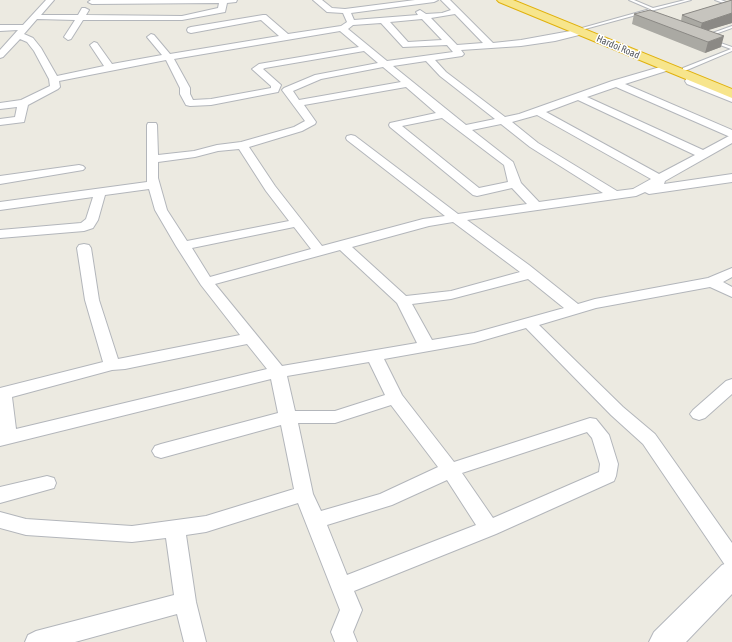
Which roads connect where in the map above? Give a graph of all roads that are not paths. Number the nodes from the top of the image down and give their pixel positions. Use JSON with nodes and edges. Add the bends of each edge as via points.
{"nodes":[{"id":1,"x":50,"y":0,"type":"edge"},
{"id":2,"x":233,"y":0,"type":"edge"},
{"id":3,"x":317,"y":0,"type":"edge"},
{"id":4,"x":434,"y":0,"type":"edge"},
{"id":5,"x":445,"y":0,"type":"edge"},
{"id":6,"x":503,"y":0,"type":"edge"},
{"id":7,"x":513,"y":0,"type":"edge"},
{"id":8,"x":631,"y":0,"type":"edge"},
{"id":9,"x":689,"y":0,"type":"edge"},
{"id":10,"x":717,"y":0,"type":"edge"},
{"id":11,"x":93,"y":1,"type":"edge"},
{"id":12,"x":223,"y":1,"type":"edge"},
{"id":13,"x":411,"y":2,"type":"junction"},
{"id":14,"x":732,"y":5,"type":"edge"},
{"id":15,"x":724,"y":7,"type":"edge"},
{"id":16,"x":652,"y":9,"type":"junction"},
{"id":17,"x":345,"y":11,"type":"junction"},
{"id":18,"x":457,"y":11,"type":"junction"},
{"id":19,"x":638,"y":13,"type":"junction"},
{"id":20,"x":645,"y":15,"type":"edge"},
{"id":21,"x":424,"y":16,"type":"junction"},
{"id":22,"x":35,"y":17,"type":"junction"},
{"id":23,"x":80,"y":17,"type":"junction"},
{"id":24,"x":383,"y":20,"type":"junction"},
{"id":25,"x":347,"y":26,"type":"junction"},
{"id":26,"x":26,"y":27,"type":"junction"},
{"id":27,"x":732,"y":27,"type":"edge"},
{"id":28,"x":0,"y":28,"type":"edge"},
{"id":29,"x":191,"y":30,"type":"dead end"},
{"id":30,"x":580,"y":31,"type":"junction"},
{"id":31,"x":18,"y":35,"type":"junction"},
{"id":32,"x":68,"y":36,"type":"dead end"},
{"id":33,"x":152,"y":37,"type":"dead end"},
{"id":34,"x":286,"y":38,"type":"junction"},
{"id":35,"x":448,"y":42,"type":"junction"},
{"id":36,"x":94,"y":45,"type":"dead end"},
{"id":37,"x":491,"y":46,"type":"junction"},
{"id":38,"x":368,"y":48,"type":"junction"},
{"id":39,"x":455,"y":48,"type":"junction"},
{"id":40,"x":732,"y":49,"type":"edge"},
{"id":41,"x":0,"y":55,"type":"edge"},
{"id":42,"x":169,"y":58,"type":"junction"},
{"id":43,"x":428,"y":58,"type":"junction"},
{"id":44,"x":387,"y":64,"type":"junction"},
{"id":45,"x":110,"y":68,"type":"junction"},
{"id":46,"x":663,"y":69,"type":"junction"},
{"id":47,"x":685,"y":69,"type":"junction"},
{"id":48,"x":54,"y":79,"type":"junction"},
{"id":49,"x":615,"y":83,"type":"junction"},
{"id":50,"x":409,"y":84,"type":"junction"},
{"id":51,"x":732,"y":87,"type":"edge"},
{"id":52,"x":732,"y":94,"type":"edge"},
{"id":53,"x":577,"y":96,"type":"junction"},
{"id":54,"x":732,"y":98,"type":"edge"},
{"id":55,"x":23,"y":103,"type":"junction"},
{"id":56,"x":298,"y":103,"type":"junction"},
{"id":57,"x":0,"y":106,"type":"edge"},
{"id":58,"x":537,"y":111,"type":"junction"},
{"id":59,"x":444,"y":114,"type":"junction"},
{"id":60,"x":501,"y":121,"type":"junction"},
{"id":61,"x":0,"y":122,"type":"edge"},
{"id":62,"x":152,"y":125,"type":"dead end"},
{"id":63,"x":464,"y":129,"type":"junction"},
{"id":64,"x":732,"y":134,"type":"edge"},
{"id":65,"x":351,"y":138,"type":"dead end"},
{"id":66,"x":732,"y":139,"type":"edge"},
{"id":67,"x":242,"y":145,"type":"junction"},
{"id":68,"x":704,"y":155,"type":"junction"},
{"id":69,"x":152,"y":159,"type":"junction"},
{"id":70,"x":79,"y":168,"type":"dead end"},
{"id":71,"x":732,"y":178,"type":"edge"},
{"id":72,"x":0,"y":180,"type":"edge"},
{"id":73,"x":515,"y":184,"type":"junction"},
{"id":74,"x":659,"y":184,"type":"junction"},
{"id":75,"x":154,"y":185,"type":"junction"},
{"id":76,"x":100,"y":193,"type":"junction"},
{"id":77,"x":615,"y":195,"type":"junction"},
{"id":78,"x":0,"y":206,"type":"edge"},
{"id":79,"x":536,"y":207,"type":"junction"},
{"id":80,"x":457,"y":218,"type":"junction"},
{"id":81,"x":297,"y":223,"type":"junction"},
{"id":82,"x":0,"y":234,"type":"edge"},
{"id":83,"x":343,"y":245,"type":"junction"},
{"id":84,"x":183,"y":246,"type":"junction"},
{"id":85,"x":84,"y":248,"type":"dead end"},
{"id":86,"x":320,"y":252,"type":"junction"},
{"id":87,"x":732,"y":272,"type":"edge"},
{"id":88,"x":530,"y":274,"type":"junction"},
{"id":89,"x":206,"y":282,"type":"junction"},
{"id":90,"x":712,"y":282,"type":"junction"},
{"id":91,"x":732,"y":293,"type":"edge"},
{"id":92,"x":403,"y":301,"type":"junction"},
{"id":93,"x":576,"y":310,"type":"junction"},
{"id":94,"x":529,"y":323,"type":"junction"},
{"id":95,"x":251,"y":338,"type":"junction"},
{"id":96,"x":427,"y":346,"type":"junction"},
{"id":97,"x":374,"y":355,"type":"junction"},
{"id":98,"x":112,"y":365,"type":"junction"},
{"id":99,"x":278,"y":372,"type":"junction"},
{"id":100,"x":732,"y":385,"type":"edge"},
{"id":101,"x":395,"y":398,"type":"junction"},
{"id":102,"x":699,"y":414,"type":"dead end"},
{"id":103,"x":287,"y":417,"type":"junction"},
{"id":104,"x":4,"y":438,"type":"edge"},
{"id":105,"x":161,"y":451,"type":"dead end"},
{"id":106,"x":450,"y":470,"type":"junction"},
{"id":107,"x":47,"y":483,"type":"dead end"},
{"id":108,"x":304,"y":494,"type":"junction"},
{"id":109,"x":0,"y":495,"type":"edge"},
{"id":110,"x":0,"y":520,"type":"edge"},
{"id":111,"x":314,"y":521,"type":"junction"},
{"id":112,"x":0,"y":524,"type":"edge"},
{"id":113,"x":175,"y":528,"type":"junction"},
{"id":114,"x":489,"y":528,"type":"junction"},
{"id":115,"x":732,"y":559,"type":"edge"},
{"id":116,"x":732,"y":574,"type":"edge"},
{"id":117,"x":341,"y":587,"type":"junction"},
{"id":118,"x":185,"y":602,"type":"junction"},
{"id":119,"x":36,"y":642,"type":"edge"},
{"id":120,"x":195,"y":642,"type":"edge"},
{"id":121,"x":346,"y":642,"type":"edge"},
{"id":122,"x":665,"y":642,"type":"edge"}],
"edges":[{"from":1,"to":22,"type":"street"},
{"from":2,"to":12,"type":"street"},
{"from":3,"to":17,"type":"street","via":[[330,10]]},
{"from":4,"to":13,"type":"street"},
{"from":5,"to":18,"type":"street"},
{"from":6,"to":30,"type":"highway","name":"Hardoi Road"},
{"from":7,"to":30,"type":"highway","name":"Hardoi Road"},
{"from":8,"to":16,"type":"lane"},
{"from":9,"to":16,"type":"lane"},
{"from":10,"to":14,"type":"lane"},
{"from":11,"to":12,"type":"street"},
{"from":11,"to":23,"type":"street"},
{"from":12,"to":23,"type":"street","via":[[222,10],[182,18]]},
{"from":13,"to":17,"type":"street"},
{"from":13,"to":21,"type":"street"},
{"from":14,"to":15,"type":"lane"},
{"from":16,"to":19,"type":"lane"},
{"from":17,"to":25,"type":"street","via":[[349,16]]},
{"from":18,"to":21,"type":"street"},
{"from":18,"to":37,"type":"street"},
{"from":19,"to":20,"type":"lane"},
{"from":19,"to":30,"type":"lane"},
{"from":21,"to":24,"type":"street"},
{"from":21,"to":35,"type":"street"},
{"from":22,"to":23,"type":"street"},
{"from":22,"to":26,"type":"street"},
{"from":23,"to":32,"type":"street"},
{"from":24,"to":25,"type":"street"},
{"from":24,"to":35,"type":"street","via":[[406,45]]},
{"from":25,"to":34,"type":"street"},
{"from":25,"to":38,"type":"street"},
{"from":26,"to":28,"type":"street"},
{"from":26,"to":31,"type":"street"},
{"from":27,"to":40,"type":"lane","via":[[702,37]]},
{"from":29,"to":34,"type":"street","via":[[263,17]]},
{"from":30,"to":37,"type":"street","via":[[555,38]]},
{"from":30,"to":46,"type":"street"},
{"from":30,"to":47,"type":"highway","name":"Hardoi Road"},
{"from":30,"to":52,"type":"highway","name":"Hardoi Road"},
{"from":31,"to":41,"type":"street"},
{"from":31,"to":48,"type":"street","via":[[30,40]]},
{"from":33,"to":42,"type":"street"},
{"from":34,"to":42,"type":"street"},
{"from":35,"to":39,"type":"street"},
{"from":36,"to":45,"type":"street"},
{"from":37,"to":39,"type":"street"},
{"from":38,"to":42,"type":"street","via":[[262,66],[257,69],[276,85],[275,90],[211,102],[190,102]]},
{"from":38,"to":44,"type":"street"},
{"from":39,"to":43,"type":"street","via":[[459,54]]},
{"from":40,"to":47,"type":"lane"},
{"from":42,"to":45,"type":"street"},
{"from":43,"to":44,"type":"street"},
{"from":43,"to":60,"type":"street","via":[[443,74]]},
{"from":44,"to":50,"type":"street"},
{"from":44,"to":56,"type":"street","via":[[318,77],[287,90]]},
{"from":45,"to":48,"type":"street"},
{"from":46,"to":49,"type":"street"},
{"from":46,"to":54,"type":"street"},
{"from":47,"to":51,"type":"highway","name":"Hardoi Road"},
{"from":48,"to":55,"type":"street","via":[[55,86]]},
{"from":49,"to":53,"type":"street"},
{"from":49,"to":64,"type":"street"},
{"from":50,"to":56,"type":"street"},
{"from":50,"to":59,"type":"street"},
{"from":53,"to":58,"type":"street"},
{"from":53,"to":68,"type":"street"},
{"from":55,"to":57,"type":"street"},
{"from":55,"to":61,"type":"street","via":[[20,120]]},
{"from":56,"to":67,"type":"street","via":[[311,122],[298,129]]},
{"from":58,"to":60,"type":"street"},
{"from":58,"to":74,"type":"street"},
{"from":59,"to":63,"type":"street"},
{"from":59,"to":73,"type":"street","via":[[394,126],[477,192]]},
{"from":60,"to":63,"type":"street"},
{"from":60,"to":77,"type":"street","via":[[534,146]]},
{"from":62,"to":69,"type":"street"},
{"from":63,"to":73,"type":"street","via":[[509,164]]},
{"from":65,"to":80,"type":"street"},
{"from":66,"to":68,"type":"street"},
{"from":67,"to":69,"type":"street"},
{"from":67,"to":81,"type":"street"},
{"from":68,"to":74,"type":"street"},
{"from":69,"to":75,"type":"street"},
{"from":70,"to":72,"type":"street"},
{"from":71,"to":74,"type":"street"},
{"from":73,"to":79,"type":"street"},
{"from":74,"to":77,"type":"street","via":[[636,192]]},
{"from":75,"to":76,"type":"street"},
{"from":75,"to":84,"type":"street","via":[[160,210]]},
{"from":76,"to":78,"type":"street"},
{"from":76,"to":82,"type":"street","via":[[92,220],[84,227]]},
{"from":77,"to":79,"type":"street"},
{"from":79,"to":80,"type":"street"},
{"from":80,"to":83,"type":"street","via":[[428,222]]},
{"from":80,"to":88,"type":"street"},
{"from":81,"to":84,"type":"street"},
{"from":81,"to":86,"type":"street"},
{"from":83,"to":86,"type":"street"},
{"from":83,"to":92,"type":"street"},
{"from":84,"to":89,"type":"street"},
{"from":85,"to":98,"type":"street","via":[[92,300]]},
{"from":86,"to":89,"type":"street"},
{"from":87,"to":90,"type":"street"},
{"from":88,"to":92,"type":"street","via":[[451,295]]},
{"from":88,"to":93,"type":"street"},
{"from":89,"to":95,"type":"street"},
{"from":90,"to":91,"type":"street"},
{"from":90,"to":93,"type":"street","via":[[595,304]]},
{"from":92,"to":96,"type":"street"},
{"from":93,"to":94,"type":"street"},
{"from":94,"to":96,"type":"street","via":[[474,338]]},
{"from":94,"to":115,"type":"street","via":[[649,440]]},
{"from":95,"to":98,"type":"street"},
{"from":95,"to":99,"type":"street"},
{"from":96,"to":97,"type":"street"},
{"from":97,"to":99,"type":"street"},
{"from":97,"to":101,"type":"street"},
{"from":98,"to":104,"type":"street","via":[[3,393]]},
{"from":99,"to":103,"type":"street"},
{"from":99,"to":104,"type":"street"},
{"from":100,"to":102,"type":"street"},
{"from":101,"to":103,"type":"street","via":[[334,417]]},
{"from":101,"to":106,"type":"street"},
{"from":103,"to":105,"type":"street"},
{"from":103,"to":108,"type":"street"},
{"from":106,"to":111,"type":"street","via":[[385,500]]},
{"from":106,"to":114,"type":"street"},
{"from":106,"to":114,"type":"street","via":[[590,424],[600,435],[609,464],[606,476]]},
{"from":107,"to":109,"type":"street"},
{"from":108,"to":111,"type":"street"},
{"from":108,"to":113,"type":"street","via":[[206,524]]},
{"from":110,"to":112,"type":"street"},
{"from":110,"to":113,"type":"street","via":[[26,527],[132,534]]},
{"from":111,"to":117,"type":"street"},
{"from":113,"to":118,"type":"street"},
{"from":114,"to":117,"type":"street"},
{"from":116,"to":122,"type":"street"},
{"from":117,"to":121,"type":"street","via":[[351,610],[342,632]]},
{"from":118,"to":119,"type":"street"},
{"from":118,"to":120,"type":"street"}]}
